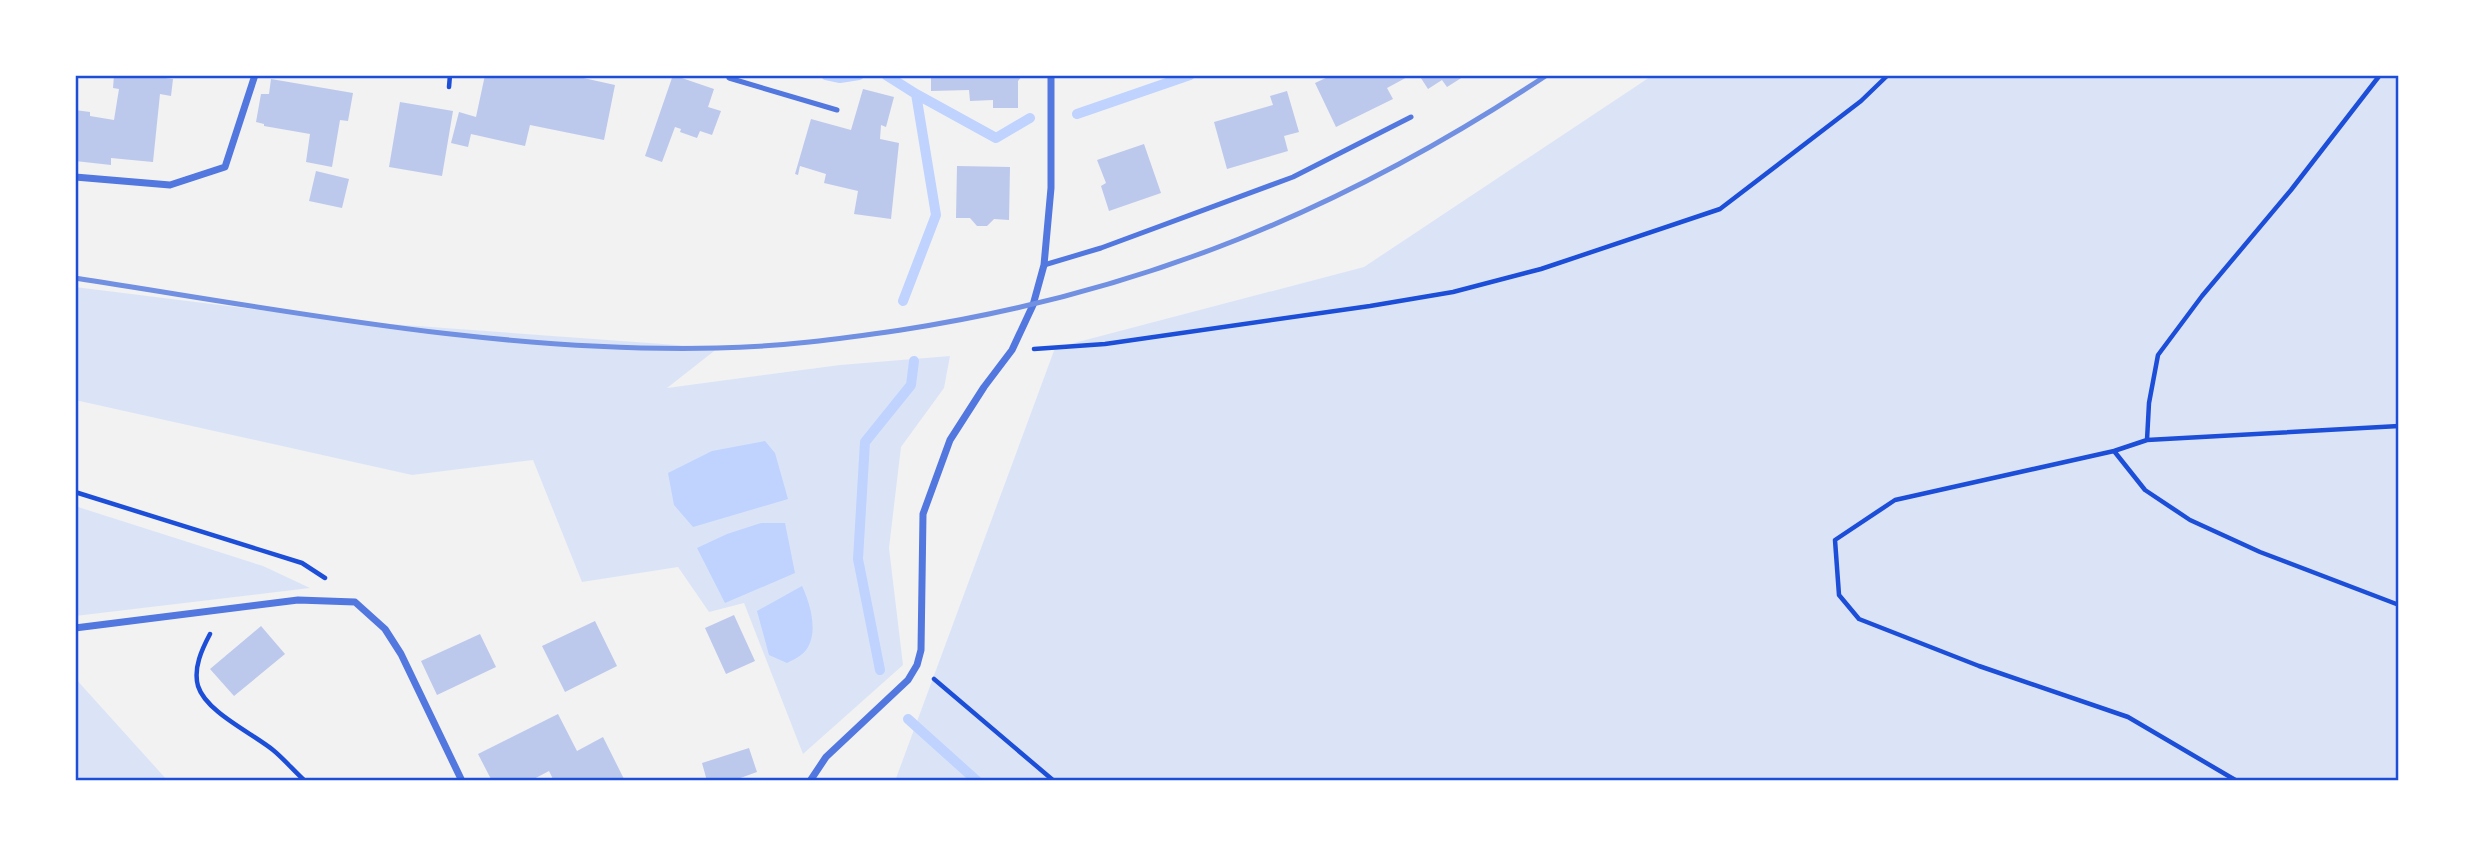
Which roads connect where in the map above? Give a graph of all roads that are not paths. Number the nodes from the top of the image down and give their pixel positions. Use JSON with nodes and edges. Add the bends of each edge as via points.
{"nodes":[{"id":1,"x":255,"y":75,"type":"edge"},
{"id":2,"x":730,"y":75,"type":"edge"},
{"id":3,"x":1051,"y":75,"type":"edge"},
{"id":4,"x":837,"y":110,"type":"dead end"},
{"id":5,"x":1411,"y":117,"type":"dead end"},
{"id":6,"x":75,"y":177,"type":"edge"},
{"id":7,"x":1044,"y":265,"type":"junction"},
{"id":8,"x":75,"y":628,"type":"edge"},
{"id":9,"x":462,"y":781,"type":"edge"},
{"id":10,"x":810,"y":781,"type":"edge"}],
"edges":[{"from":1,"to":6,"type":"street","via":[[225,167],[170,185]]},
{"from":2,"to":4,"type":"lane"},
{"from":3,"to":7,"type":"street","via":[[1051,188]]},
{"from":5,"to":7,"type":"lane","via":[[1293,177]]},
{"from":7,"to":10,"type":"street","via":[[1033,305],[1012,350],[950,440],[923,514],[917,665],[908,680],[827,757]]},
{"from":8,"to":9,"type":"street","via":[[298,600],[355,602],[385,629],[401,654]]}]}
